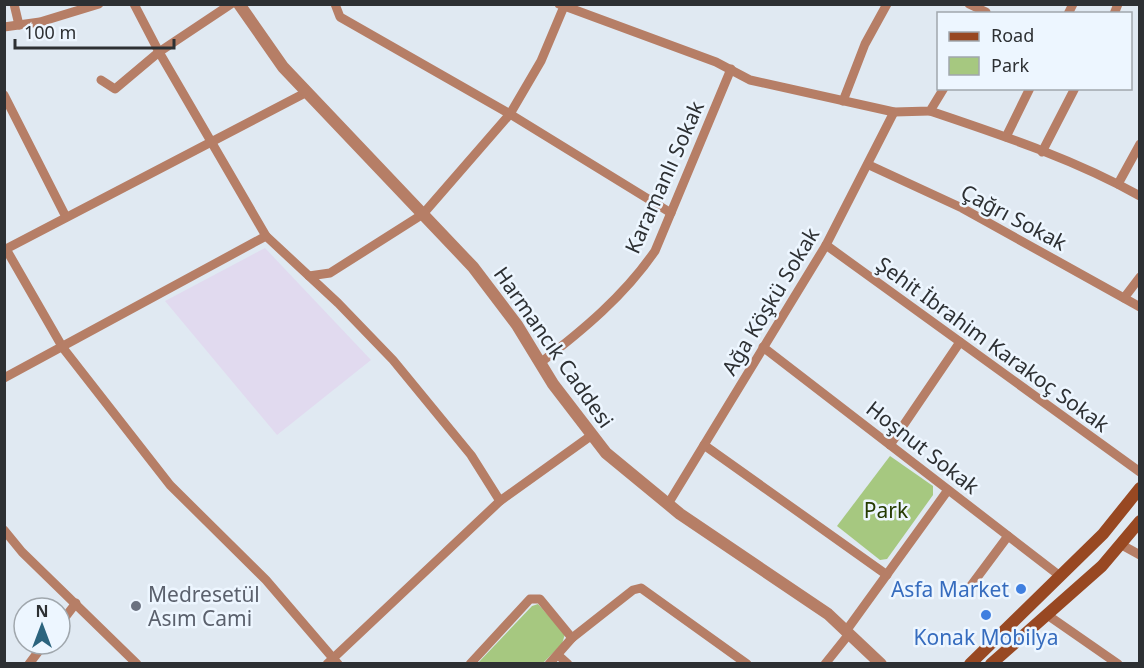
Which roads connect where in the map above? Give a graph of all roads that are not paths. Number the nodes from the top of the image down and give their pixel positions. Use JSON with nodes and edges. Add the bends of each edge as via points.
{"nodes":[{"id":1,"x":14,"y":4,"type":"edge"},
{"id":2,"x":99,"y":4,"type":"edge"},
{"id":3,"x":134,"y":4,"type":"edge"},
{"id":4,"x":231,"y":4,"type":"edge"},
{"id":5,"x":239,"y":4,"type":"edge"},
{"id":6,"x":335,"y":4,"type":"edge"},
{"id":7,"x":887,"y":4,"type":"edge"},
{"id":8,"x":969,"y":4,"type":"edge"},
{"id":9,"x":563,"y":5,"type":"edge"},
{"id":10,"x":987,"y":10,"type":"edge"},
{"id":11,"x":19,"y":25,"type":"junction"},
{"id":12,"x":4,"y":27,"type":"edge"},
{"id":13,"x":159,"y":52,"type":"junction"},
{"id":14,"x":731,"y":69,"type":"junction"},
{"id":15,"x":101,"y":80,"type":"dead end"},
{"id":16,"x":943,"y":90,"type":"edge"},
{"id":17,"x":1029,"y":90,"type":"edge"},
{"id":18,"x":1074,"y":90,"type":"edge"},
{"id":19,"x":307,"y":92,"type":"junction"},
{"id":20,"x":4,"y":95,"type":"edge"},
{"id":21,"x":843,"y":101,"type":"junction"},
{"id":22,"x":930,"y":111,"type":"junction"},
{"id":23,"x":894,"y":112,"type":"junction"},
{"id":24,"x":510,"y":114,"type":"junction"},
{"id":25,"x":1006,"y":137,"type":"junction"},
{"id":26,"x":210,"y":142,"type":"junction"},
{"id":27,"x":1140,"y":144,"type":"edge"},
{"id":28,"x":1042,"y":152,"type":"junction"},
{"id":29,"x":869,"y":165,"type":"junction"},
{"id":30,"x":1118,"y":184,"type":"junction"},
{"id":31,"x":1140,"y":196,"type":"edge"},
{"id":32,"x":671,"y":213,"type":"junction"},
{"id":33,"x":423,"y":214,"type":"junction"},
{"id":34,"x":66,"y":217,"type":"junction"},
{"id":35,"x":266,"y":236,"type":"junction"},
{"id":36,"x":826,"y":245,"type":"junction"},
{"id":37,"x":5,"y":250,"type":"edge"},
{"id":38,"x":309,"y":276,"type":"junction"},
{"id":39,"x":1140,"y":277,"type":"edge"},
{"id":40,"x":1125,"y":298,"type":"junction"},
{"id":41,"x":1140,"y":306,"type":"edge"},
{"id":42,"x":960,"y":342,"type":"junction"},
{"id":43,"x":764,"y":347,"type":"junction"},
{"id":44,"x":63,"y":348,"type":"junction"},
{"id":45,"x":540,"y":363,"type":"junction"},
{"id":46,"x":4,"y":378,"type":"edge"},
{"id":47,"x":592,"y":435,"type":"junction"},
{"id":48,"x":704,"y":445,"type":"junction"},
{"id":49,"x":890,"y":445,"type":"junction"},
{"id":50,"x":1140,"y":472,"type":"edge"},
{"id":51,"x":1140,"y":488,"type":"edge"},
{"id":52,"x":948,"y":490,"type":"junction"},
{"id":53,"x":500,"y":501,"type":"junction"},
{"id":54,"x":668,"y":504,"type":"junction"},
{"id":55,"x":1140,"y":521,"type":"edge"},
{"id":56,"x":4,"y":530,"type":"edge"},
{"id":57,"x":1008,"y":536,"type":"junction"},
{"id":58,"x":1120,"y":544,"type":"junction"},
{"id":59,"x":1140,"y":555,"type":"edge"},
{"id":60,"x":887,"y":575,"type":"junction"},
{"id":61,"x":1060,"y":576,"type":"junction"},
{"id":62,"x":967,"y":591,"type":"dead end"},
{"id":63,"x":76,"y":603,"type":"junction"},
{"id":64,"x":72,"y":608,"type":"edge"},
{"id":65,"x":1046,"y":614,"type":"junction"},
{"id":66,"x":848,"y":632,"type":"junction"},
{"id":67,"x":572,"y":638,"type":"junction"},
{"id":68,"x":558,"y":654,"type":"junction"},
{"id":69,"x":1000,"y":658,"type":"edge"},
{"id":70,"x":332,"y":662,"type":"edge"},
{"id":71,"x":137,"y":663,"type":"edge"},
{"id":72,"x":470,"y":663,"type":"edge"},
{"id":73,"x":549,"y":663,"type":"edge"},
{"id":74,"x":568,"y":663,"type":"edge"},
{"id":75,"x":747,"y":663,"type":"edge"},
{"id":76,"x":825,"y":663,"type":"edge"},
{"id":77,"x":881,"y":663,"type":"edge"},
{"id":78,"x":970,"y":663,"type":"edge"},
{"id":79,"x":991,"y":663,"type":"edge"},
{"id":80,"x":1118,"y":663,"type":"edge"}],
"edges":[{"from":1,"to":11,"type":"street"},
{"from":2,"to":11,"type":"street"},
{"from":3,"to":13,"type":"street"},
{"from":4,"to":13,"type":"street"},
{"from":5,"to":19,"type":"street","name":"Harmancık Caddesi"},
{"from":6,"to":24,"type":"street","via":[[340,16]]},
{"from":7,"to":21,"type":"street"},
{"from":8,"to":10,"type":"street"},
{"from":9,"to":14,"type":"street"},
{"from":9,"to":24,"type":"street","via":[[541,61]]},
{"from":11,"to":12,"type":"street"},
{"from":13,"to":15,"type":"street","via":[[115,89]]},
{"from":13,"to":26,"type":"street"},
{"from":14,"to":21,"type":"street","via":[[750,80]]},
{"from":14,"to":32,"type":"street","name":"Karamanlı Sokak"},
{"from":16,"to":22,"type":"street"},
{"from":17,"to":25,"type":"street"},
{"from":18,"to":28,"type":"street"},
{"from":19,"to":26,"type":"street"},
{"from":19,"to":33,"type":"street","name":"Harmancık Caddesi"},
{"from":20,"to":34,"type":"street"},
{"from":21,"to":23,"type":"street"},
{"from":22,"to":23,"type":"street"},
{"from":22,"to":25,"type":"street"},
{"from":23,"to":29,"type":"street","name":"Ağa Köşkü Sokak"},
{"from":24,"to":32,"type":"street"},
{"from":24,"to":33,"type":"street"},
{"from":25,"to":28,"type":"street"},
{"from":26,"to":34,"type":"street"},
{"from":26,"to":35,"type":"street"},
{"from":27,"to":30,"type":"street"},
{"from":28,"to":30,"type":"street"},
{"from":29,"to":36,"type":"street","name":"Ağa Köşkü Sokak"},
{"from":29,"to":40,"type":"street","name":"Çağrı Sokak","via":[[962,208]]},
{"from":30,"to":31,"type":"street"},
{"from":32,"to":45,"type":"street","name":"Karamanlı Sokak","via":[[655,251],[640,273],[593,322]]},
{"from":33,"to":38,"type":"street","via":[[330,273]]},
{"from":33,"to":45,"type":"street","name":"Harmancık Caddesi","via":[[473,267]]},
{"from":34,"to":37,"type":"street"},
{"from":35,"to":38,"type":"street"},
{"from":35,"to":44,"type":"street"},
{"from":36,"to":42,"type":"street","name":"Şehit İbrahim Karakoç Sokak"},
{"from":36,"to":43,"type":"street","name":"Ağa Köşkü Sokak"},
{"from":37,"to":44,"type":"street"},
{"from":38,"to":53,"type":"street","via":[[393,360],[471,455]]},
{"from":39,"to":40,"type":"street"},
{"from":40,"to":41,"type":"street","name":"Çağrı Sokak"},
{"from":42,"to":49,"type":"street"},
{"from":42,"to":50,"type":"street","name":"Şehit İbrahim Karakoç Sokak"},
{"from":43,"to":48,"type":"street","name":"Ağa Köşkü Sokak"},
{"from":43,"to":49,"type":"street","name":"Hoşnut Sokak"},
{"from":44,"to":46,"type":"street"},
{"from":44,"to":70,"type":"street","via":[[170,485],[266,580]]},
{"from":45,"to":47,"type":"street","name":"Harmancık Caddesi"},
{"from":47,"to":53,"type":"street"},
{"from":47,"to":54,"type":"street","name":"Harmancık Caddesi","via":[[606,453]]},
{"from":48,"to":54,"type":"street","name":"Ağa Köşkü Sokak"},
{"from":48,"to":60,"type":"street"},
{"from":49,"to":52,"type":"street","name":"Hoşnut Sokak"},
{"from":51,"to":61,"type":"main road","via":[[1103,534]]},
{"from":52,"to":57,"type":"street","name":"Hoşnut Sokak"},
{"from":52,"to":60,"type":"street"},
{"from":53,"to":70,"type":"street"},
{"from":54,"to":66,"type":"street","name":"Harmancık Caddesi","via":[[828,614]]},
{"from":55,"to":58,"type":"main road"},
{"from":56,"to":63,"type":"street"},
{"from":57,"to":61,"type":"street","name":"Hoşnut Sokak"},
{"from":57,"to":62,"type":"street"},
{"from":58,"to":59,"type":"street"},
{"from":58,"to":65,"type":"main road","via":[[1102,566]]},
{"from":60,"to":66,"type":"street"},
{"from":61,"to":78,"type":"main road"},
{"from":63,"to":64,"type":"street"},
{"from":63,"to":71,"type":"street"},
{"from":65,"to":69,"type":"main road"},
{"from":65,"to":80,"type":"street"},
{"from":66,"to":76,"type":"street"},
{"from":66,"to":77,"type":"street","name":"Harmancık Caddesi"},
{"from":67,"to":68,"type":"street"},
{"from":67,"to":72,"type":"street","via":[[540,599],[530,598]]},
{"from":67,"to":75,"type":"street","via":[[633,590],[641,588]]},
{"from":68,"to":73,"type":"street"},
{"from":68,"to":74,"type":"street"},
{"from":69,"to":79,"type":"main road"}]}
